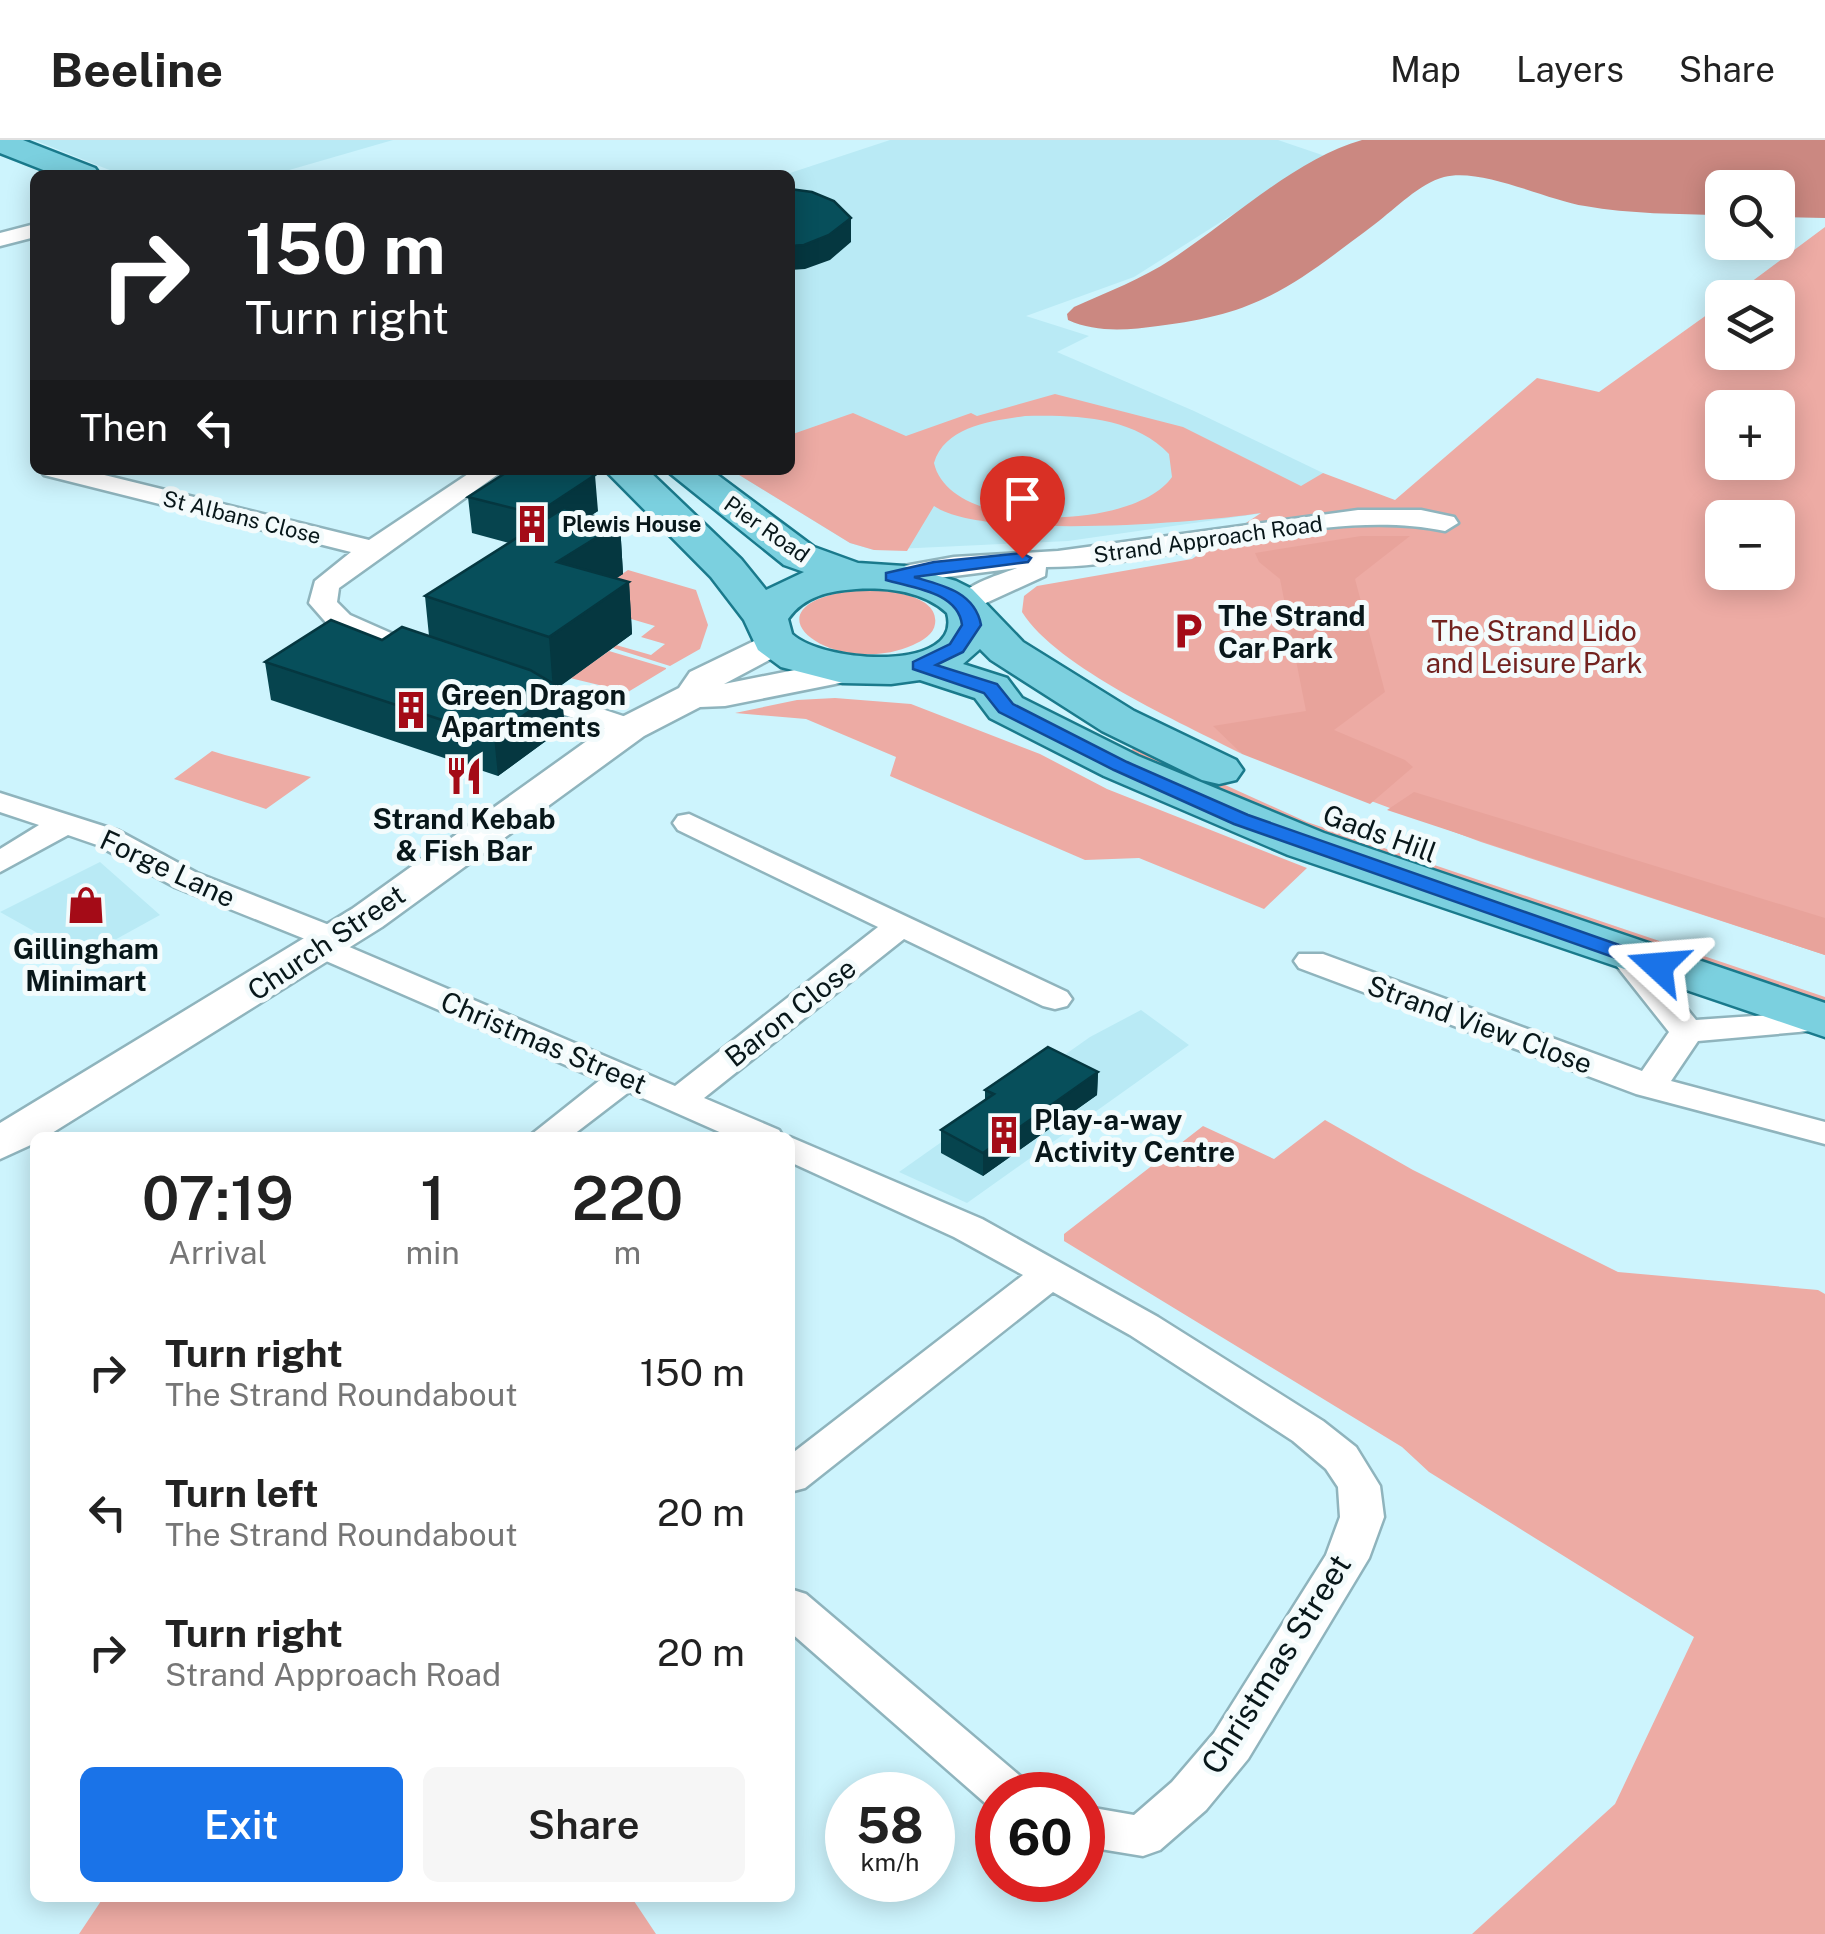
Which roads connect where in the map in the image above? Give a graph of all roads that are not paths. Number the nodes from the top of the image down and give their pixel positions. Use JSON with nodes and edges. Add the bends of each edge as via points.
{"nodes":[{"id":1,"x":0,"y":142,"type":"edge"},
{"id":2,"x":0,"y":164,"type":"edge"},
{"id":3,"x":71,"y":170,"type":"edge"},
{"id":4,"x":30,"y":176,"type":"edge"},
{"id":5,"x":30,"y":231,"type":"edge"},
{"id":6,"x":0,"y":240,"type":"edge"},
{"id":7,"x":73,"y":475,"type":"edge"},
{"id":8,"x":484,"y":475,"type":"edge"},
{"id":9,"x":630,"y":475,"type":"edge"},
{"id":10,"x":693,"y":475,"type":"edge"},
{"id":11,"x":1446,"y":523,"type":"dead end"},
{"id":12,"x":373,"y":549,"type":"junction"},
{"id":13,"x":1058,"y":560,"type":"junction"},
{"id":14,"x":874,"y":576,"type":"junction"},
{"id":15,"x":967,"y":609,"type":"junction"},
{"id":16,"x":770,"y":631,"type":"junction"},
{"id":17,"x":880,"y":669,"type":"junction"},
{"id":18,"x":458,"y":670,"type":"edge"},
{"id":19,"x":490,"y":681,"type":"edge"},
{"id":20,"x":693,"y":696,"type":"junction"},
{"id":21,"x":630,"y":728,"type":"junction"},
{"id":22,"x":0,"y":802,"type":"edge"},
{"id":23,"x":66,"y":822,"type":"junction"},
{"id":24,"x":689,"y":824,"type":"dead end"},
{"id":25,"x":0,"y":862,"type":"edge"},
{"id":26,"x":901,"y":925,"type":"junction"},
{"id":27,"x":328,"y":943,"type":"junction"},
{"id":28,"x":1625,"y":955,"type":"junction"},
{"id":29,"x":1311,"y":961,"type":"dead end"},
{"id":30,"x":1055,"y":999,"type":"dead end"},
{"id":31,"x":1824,"y":1008,"type":"edge"},
{"id":32,"x":1687,"y":1031,"type":"junction"},
{"id":33,"x":626,"y":1078,"type":"junction"},
{"id":34,"x":1649,"y":1086,"type":"junction"},
{"id":35,"x":680,"y":1100,"type":"junction"},
{"id":36,"x":552,"y":1132,"type":"edge"},
{"id":37,"x":752,"y":1132,"type":"edge"},
{"id":38,"x":1825,"y":1134,"type":"edge"},
{"id":39,"x":0,"y":1144,"type":"edge"},
{"id":40,"x":795,"y":1150,"type":"edge"},
{"id":41,"x":1050,"y":1274,"type":"junction"},
{"id":42,"x":795,"y":1474,"type":"edge"},
{"id":43,"x":795,"y":1610,"type":"edge"},
{"id":44,"x":982,"y":1772,"type":"edge"},
{"id":45,"x":1105,"y":1830,"type":"edge"}],
"edges":[{"from":1,"to":3,"type":"main road"},
{"from":2,"to":4,"type":"main road"},
{"from":5,"to":6,"type":"street"},
{"from":7,"to":12,"type":"street","name":"St Albans Close"},
{"from":8,"to":12,"type":"street","name":"St Albans Close"},
{"from":9,"to":16,"type":"main road","name":"Pier Road","via":[[726,568]]},
{"from":10,"to":14,"type":"main road","name":"Pier Road","via":[[800,556]]},
{"from":11,"to":13,"type":"street","name":"Strand Approach Road","via":[[1358,518]]},
{"from":12,"to":18,"type":"street","name":"St Albans Close","via":[[336,574],[325,587],[324,603],[340,621]]},
{"from":13,"to":14,"type":"street","name":"Strand Approach Road","via":[[1022,558]]},
{"from":13,"to":15,"type":"street","name":"Strand Approach Road","via":[[984,590]]},
{"from":14,"to":15,"type":"main road","name":"Pier Road","via":[[948,592]]},
{"from":14,"to":16,"type":"main road","via":[[794,590],[780,599]]},
{"from":15,"to":17,"type":"main road","via":[[972,625],[957,648]]},
{"from":15,"to":31,"type":"main road","name":"Gads Hill","via":[[1007,652],[1118,721],[1218,770]]},
{"from":16,"to":17,"type":"main road","name":"Gads Hill","via":[[815,665]]},
{"from":16,"to":20,"type":"street","name":"Church Street","via":[[703,680]]},
{"from":17,"to":20,"type":"street","name":"Church Street"},
{"from":17,"to":28,"type":"main road","name":"Gads Hill","via":[[962,702],[1006,708],[1241,820]]},
{"from":19,"to":21,"type":"street"},
{"from":20,"to":21,"type":"street","name":"Church Street"},
{"from":21,"to":27,"type":"street","name":"Church Street"},
{"from":22,"to":23,"type":"street","name":"Forge Lane"},
{"from":23,"to":25,"type":"street"},
{"from":23,"to":27,"type":"street","name":"Forge Lane"},
{"from":24,"to":26,"type":"street"},
{"from":26,"to":30,"type":"street"},
{"from":26,"to":35,"type":"street","name":"Baron Close"},
{"from":27,"to":33,"type":"street","name":"Christmas Street"},
{"from":27,"to":39,"type":"street","name":"Church Street"},
{"from":28,"to":31,"type":"main road","name":"Gads Hill"},
{"from":28,"to":32,"type":"street"},
{"from":29,"to":34,"type":"street","name":"Strand View Close"},
{"from":31,"to":32,"type":"street"},
{"from":32,"to":34,"type":"street"},
{"from":33,"to":35,"type":"street","name":"Christmas Street"},
{"from":33,"to":36,"type":"street"},
{"from":34,"to":38,"type":"street","name":"Strand View Close"},
{"from":35,"to":37,"type":"street","name":"Christmas Street"},
{"from":40,"to":41,"type":"street","name":"Christmas Street","via":[[968,1228]]},
{"from":41,"to":42,"type":"street"},
{"from":41,"to":45,"type":"street","name":"Christmas Street","via":[[1308,1432],[1341,1458],[1360,1486],[1362,1517],[1346,1558],[1241,1730],[1189,1796],[1142,1836]]},
{"from":43,"to":44,"type":"street"}]}
